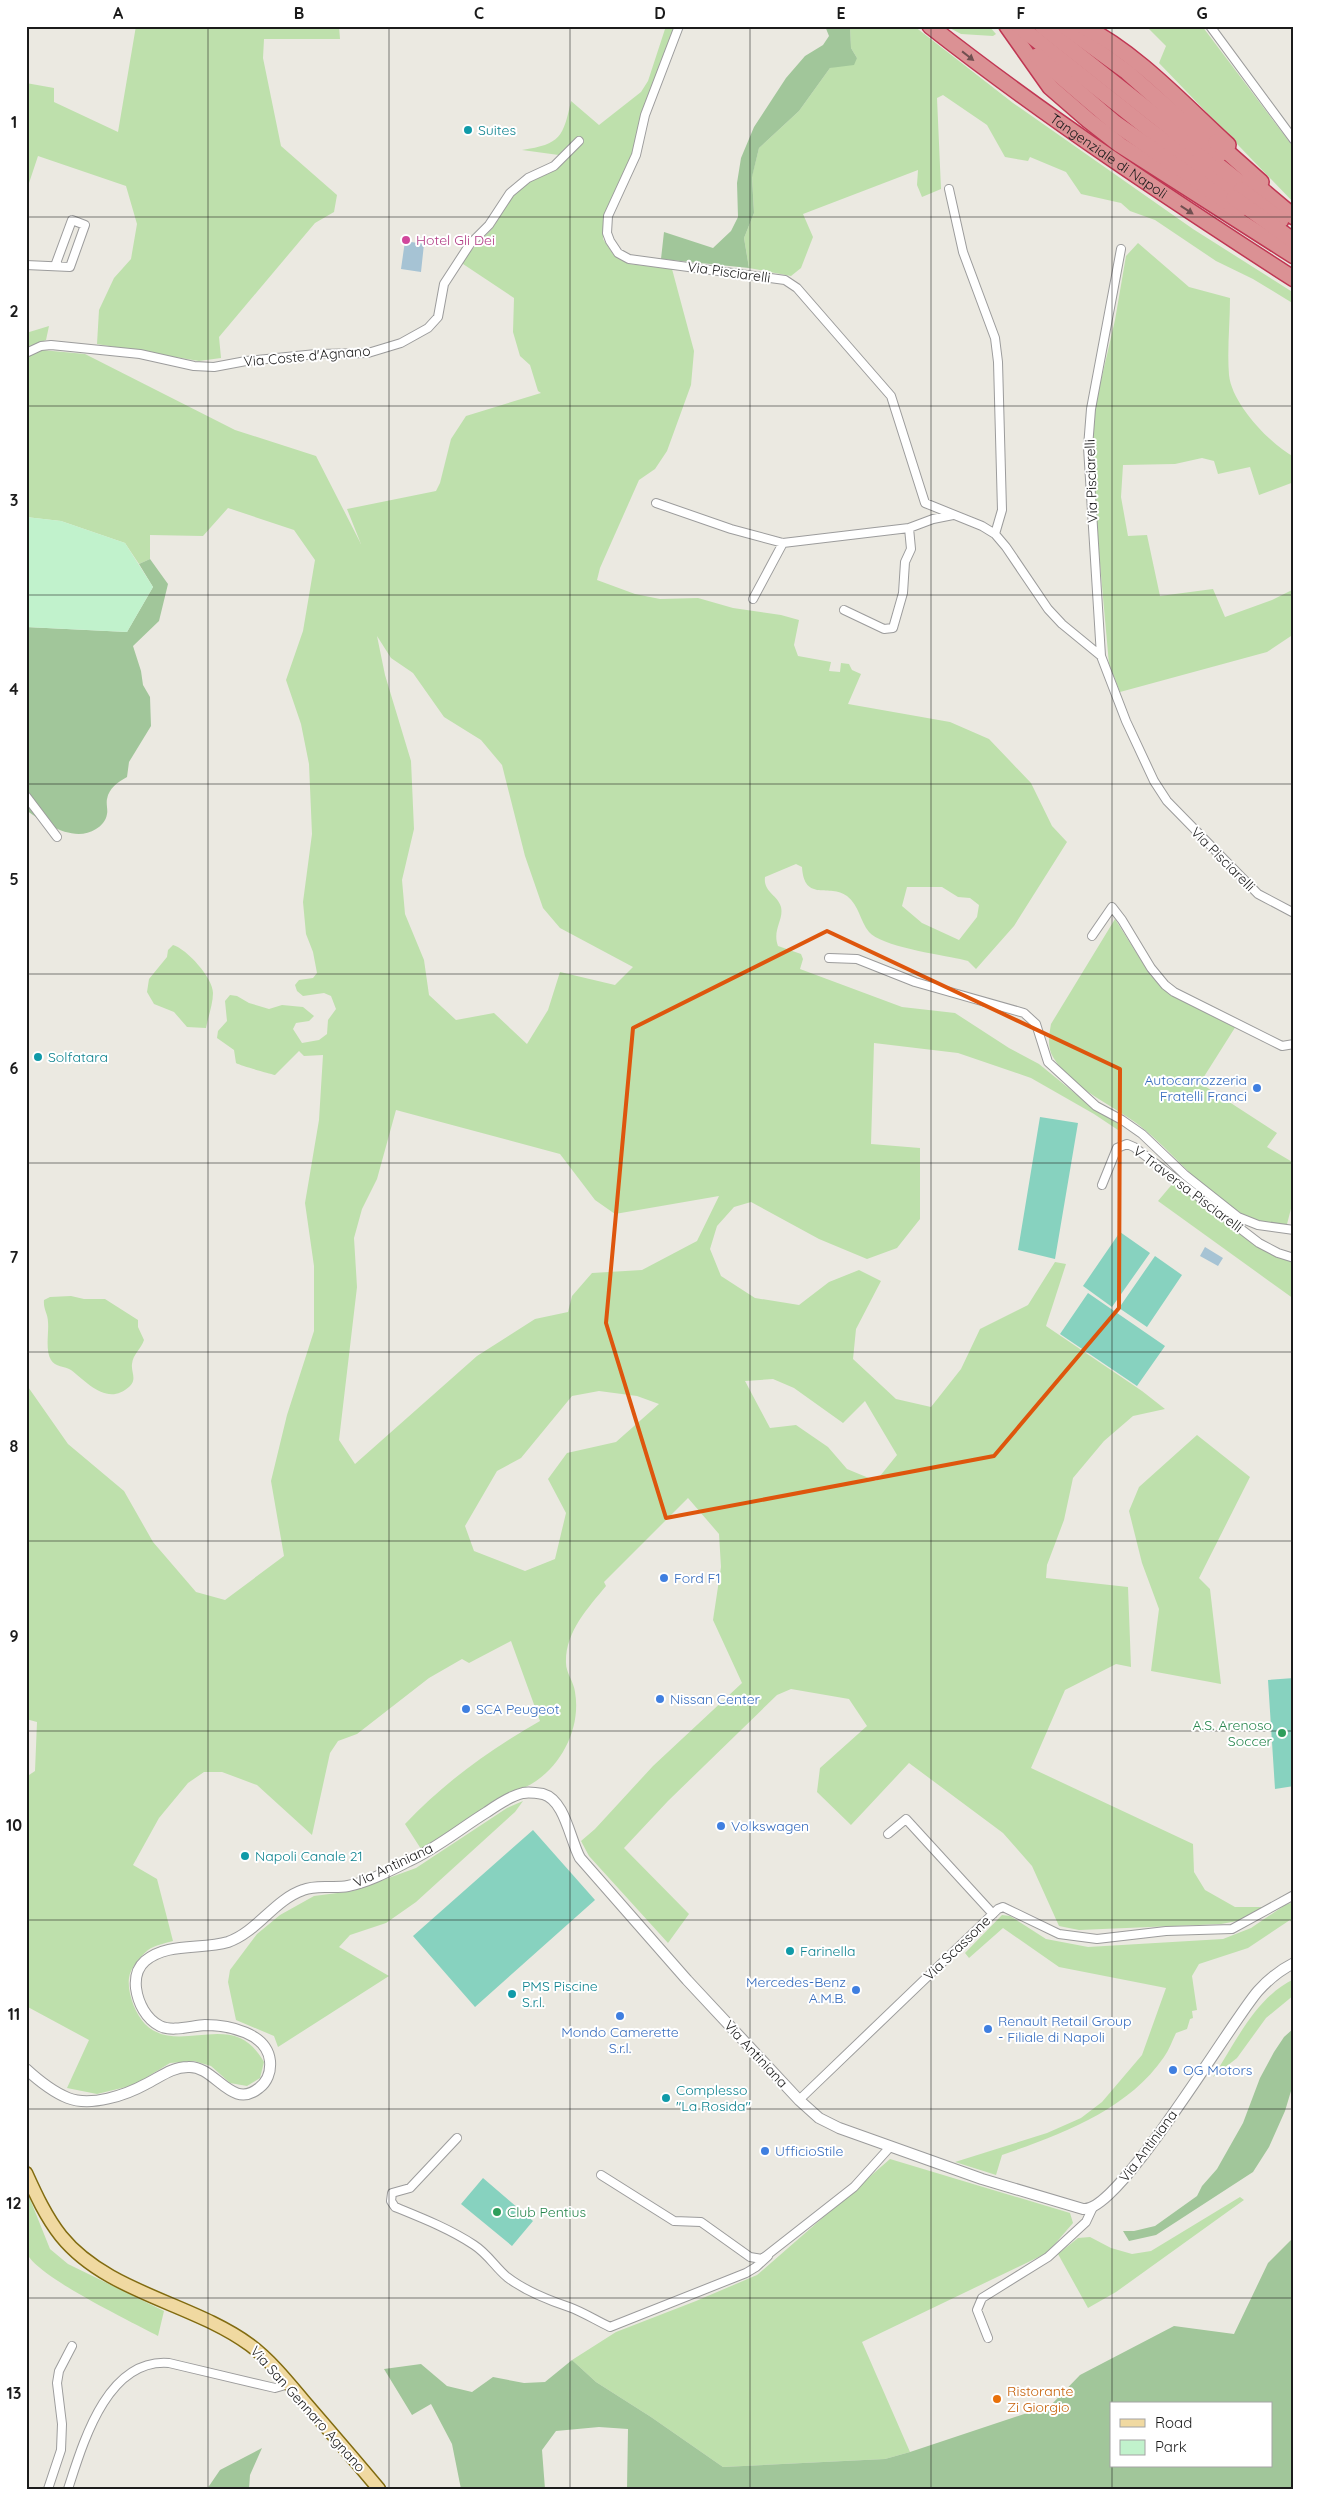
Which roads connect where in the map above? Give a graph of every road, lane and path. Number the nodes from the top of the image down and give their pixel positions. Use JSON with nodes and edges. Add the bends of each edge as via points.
{"nodes":[{"id":1,"x":679,"y":26,"type":"edge"},
{"id":2,"x":930,"y":26,"type":"edge"},
{"id":3,"x":1028,"y":26,"type":"edge"},
{"id":4,"x":1042,"y":26,"type":"edge"},
{"id":5,"x":1052,"y":26,"type":"edge"},
{"id":6,"x":1064,"y":26,"type":"edge"},
{"id":7,"x":1074,"y":26,"type":"edge"},
{"id":8,"x":1083,"y":26,"type":"edge"},
{"id":9,"x":1090,"y":26,"type":"edge"},
{"id":10,"x":1210,"y":26,"type":"edge"},
{"id":11,"x":1010,"y":27,"type":"edge"},
{"id":12,"x":1294,"y":140,"type":"edge"},
{"id":13,"x":579,"y":141,"type":"dead end"},
{"id":14,"x":1232,"y":149,"type":"junction"},
{"id":15,"x":949,"y":189,"type":"dead end"},
{"id":16,"x":1294,"y":210,"type":"edge"},
{"id":17,"x":1294,"y":217,"type":"edge"},
{"id":18,"x":1294,"y":224,"type":"edge"},
{"id":19,"x":1294,"y":230,"type":"edge"},
{"id":20,"x":1294,"y":235,"type":"edge"},
{"id":21,"x":1294,"y":241,"type":"edge"},
{"id":22,"x":1294,"y":248,"type":"edge"},
{"id":23,"x":1121,"y":249,"type":"dead end"},
{"id":24,"x":1294,"y":255,"type":"edge"},
{"id":25,"x":26,"y":264,"type":"edge"},
{"id":26,"x":55,"y":266,"type":"junction"},
{"id":27,"x":1294,"y":279,"type":"edge"},
{"id":28,"x":26,"y":353,"type":"edge"},
{"id":29,"x":656,"y":503,"type":"dead end"},
{"id":30,"x":953,"y":515,"type":"junction"},
{"id":31,"x":909,"y":528,"type":"junction"},
{"id":32,"x":995,"y":534,"type":"junction"},
{"id":33,"x":783,"y":543,"type":"junction"},
{"id":34,"x":753,"y":599,"type":"dead end"},
{"id":35,"x":844,"y":610,"type":"dead end"},
{"id":36,"x":1101,"y":656,"type":"junction"},
{"id":37,"x":26,"y":796,"type":"edge"},
{"id":38,"x":57,"y":837,"type":"dead end"},
{"id":39,"x":1294,"y":913,"type":"edge"},
{"id":40,"x":1092,"y":936,"type":"dead end"},
{"id":41,"x":829,"y":958,"type":"dead end"},
{"id":42,"x":1294,"y":1044,"type":"edge"},
{"id":43,"x":1102,"y":1185,"type":"dead end"},
{"id":44,"x":1294,"y":1230,"type":"edge"},
{"id":45,"x":1294,"y":1258,"type":"edge"},
{"id":46,"x":888,"y":1834,"type":"dead end"},
{"id":47,"x":1294,"y":1895,"type":"edge"},
{"id":48,"x":993,"y":1914,"type":"junction"},
{"id":49,"x":1294,"y":1963,"type":"edge"},
{"id":50,"x":26,"y":2069,"type":"edge"},
{"id":51,"x":799,"y":2100,"type":"junction"},
{"id":52,"x":458,"y":2138,"type":"dead end"},
{"id":53,"x":890,"y":2147,"type":"junction"},
{"id":54,"x":26,"y":2173,"type":"edge"},
{"id":55,"x":601,"y":2175,"type":"dead end"},
{"id":56,"x":1093,"y":2207,"type":"junction"},
{"id":57,"x":768,"y":2256,"type":"junction"},
{"id":58,"x":988,"y":2338,"type":"dead end"},
{"id":59,"x":72,"y":2346,"type":"dead end"},
{"id":60,"x":289,"y":2384,"type":"junction"},
{"id":61,"x":48,"y":2489,"type":"edge"},
{"id":62,"x":68,"y":2489,"type":"edge"},
{"id":63,"x":380,"y":2489,"type":"edge"}],
"edges":[{"from":1,"to":30,"type":"street","name":"Via Pisciarelli","via":[[645,115],[634,162],[608,216],[610,241],[618,253],[629,259],[785,280],[793,284],[887,390],[926,502]]},
{"from":2,"to":27,"type":"highway","name":"Tangenziale di Napoli","one_way":true,"via":[[1137,178]]},
{"from":3,"to":19,"type":"highway"},
{"from":4,"to":18,"type":"highway"},
{"from":5,"to":18,"type":"highway","via":[[1134,88]]},
{"from":6,"to":17,"type":"highway","via":[[1127,72]]},
{"from":7,"to":16,"type":"highway","via":[[1132,67]]},
{"from":8,"to":14,"type":"highway","via":[[1100,34],[1136,62]]},
{"from":9,"to":14,"type":"highway","via":[[1124,43],[1160,73]]},
{"from":10,"to":12,"type":"street"},
{"from":11,"to":20,"type":"highway"},
{"from":11,"to":21,"type":"highway","via":[[1141,133]]},
{"from":11,"to":22,"type":"highway","via":[[1048,67],[1115,123]]},
{"from":11,"to":24,"type":"highway","via":[[1050,87],[1120,145]]},
{"from":13,"to":28,"type":"street","name":"Via Coste d'Agnano","via":[[554,166],[528,178],[510,193],[444,284],[438,317],[428,328],[401,343],[368,353],[316,354],[214,367],[140,354],[51,345]]},
{"from":14,"to":16,"type":"highway"},
{"from":15,"to":32,"type":"street","via":[[963,252],[995,338],[1002,510]]},
{"from":23,"to":36,"type":"street","name":"Via Pisciarelli","via":[[1091,408],[1088,447]]},
{"from":25,"to":26,"type":"street"},
{"from":26,"to":26,"type":"street","via":[[70,267],[85,225],[72,220]]},
{"from":29,"to":33,"type":"street"},
{"from":30,"to":31,"type":"street","via":[[934,518]]},
{"from":30,"to":32,"type":"street","name":"Via Pisciarelli"},
{"from":31,"to":33,"type":"street"},
{"from":31,"to":35,"type":"street","via":[[911,549],[905,562],[894,628],[884,629]]},
{"from":32,"to":36,"type":"street","name":"Via Pisciarelli","via":[[1048,609]]},
{"from":33,"to":34,"type":"street"},
{"from":36,"to":39,"type":"street","name":"Via Pisciarelli","via":[[1154,781],[1167,801],[1258,894]]},
{"from":37,"to":38,"type":"street"},
{"from":40,"to":42,"type":"street","via":[[1112,907],[1151,968],[1174,992],[1282,1046]]},
{"from":41,"to":44,"type":"street","via":[[857,959],[915,982],[1024,1013],[1036,1024],[1048,1062],[1096,1106],[1142,1134],[1185,1175],[1238,1217],[1258,1225]]},
{"from":43,"to":45,"type":"street","name":"V Traversa Pisciarelli","via":[[1117,1148],[1127,1144],[1259,1243]]},
{"from":46,"to":48,"type":"street","via":[[906,1819]]},
{"from":47,"to":48,"type":"street","name":"Via Scassone","via":[[1232,1929],[1166,1931],[1097,1939],[1059,1934],[1008,1908],[1003,1907]]},
{"from":48,"to":51,"type":"street","name":"Via Scassone"},
{"from":49,"to":56,"type":"street","name":"Via Antiniana","via":[[1270,1979],[1257,1993],[1136,2165]]},
{"from":50,"to":51,"type":"street","name":"Via Antiniana","via":[[54,2090],[79,2101],[129,2093],[188,2066],[208,2072],[234,2093],[253,2093],[268,2077],[270,2060],[265,2047],[239,2030],[209,2025],[167,2028],[155,2022],[146,2013],[136,1989],[137,1972],[143,1962],[166,1950],[214,1946],[232,1940],[302,1890],[348,1886],[383,1873],[428,1851],[503,1802],[529,1793],[551,1798],[563,1814],[580,1858],[687,1980]]},
{"from":51,"to":53,"type":"street","name":"Via Antiniana","via":[[819,2118]]},
{"from":52,"to":57,"type":"street","via":[[410,2188],[392,2194],[391,2201],[395,2207],[475,2246],[506,2276],[535,2294],[610,2327],[746,2273]]},
{"from":53,"to":56,"type":"street","name":"Via Antiniana","via":[[982,2179],[1084,2209]]},
{"from":53,"to":57,"type":"street","via":[[854,2187]]},
{"from":54,"to":60,"type":"main road","name":"Via San Gennaro Agnano","via":[[37,2199],[61,2236],[78,2252],[116,2279],[227,2329],[253,2347]]},
{"from":55,"to":57,"type":"street","via":[[674,2221],[701,2222],[750,2257],[762,2259]]},
{"from":56,"to":58,"type":"street","via":[[1086,2222],[1048,2257],[982,2298],[977,2310]]},
{"from":59,"to":61,"type":"street","via":[[59,2371],[60,2450]]},
{"from":60,"to":62,"type":"street","via":[[276,2388],[169,2363],[157,2362],[148,2366],[115,2385],[87,2430]]},
{"from":60,"to":63,"type":"main road","name":"Via San Gennaro Agnano"}]}
